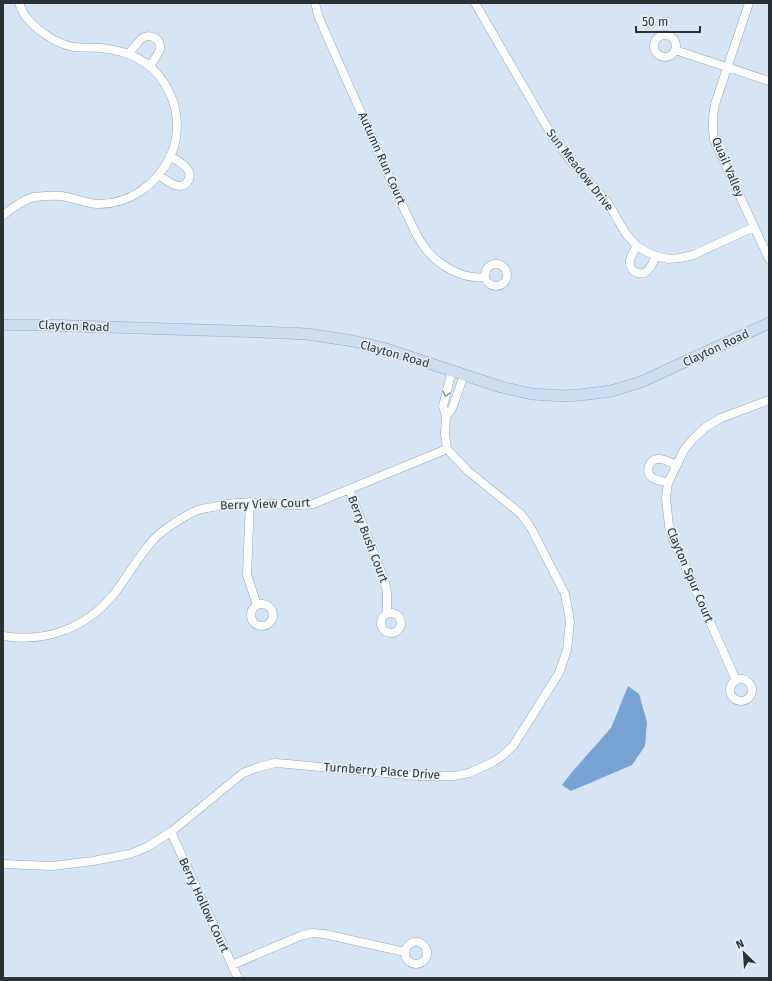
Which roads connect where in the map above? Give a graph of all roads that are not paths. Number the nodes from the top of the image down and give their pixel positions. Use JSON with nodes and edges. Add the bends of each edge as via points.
{"nodes":[{"id":1,"x":19,"y":3,"type":"edge"},
{"id":2,"x":315,"y":3,"type":"edge"},
{"id":3,"x":475,"y":3,"type":"edge"},
{"id":4,"x":749,"y":3,"type":"edge"},
{"id":5,"x":675,"y":50,"type":"dead end"},
{"id":6,"x":129,"y":53,"type":"junction"},
{"id":7,"x":150,"y":66,"type":"junction"},
{"id":8,"x":727,"y":68,"type":"junction"},
{"id":9,"x":769,"y":82,"type":"edge"},
{"id":10,"x":170,"y":156,"type":"junction"},
{"id":11,"x":159,"y":176,"type":"junction"},
{"id":12,"x":3,"y":215,"type":"edge"},
{"id":13,"x":754,"y":227,"type":"junction"},
{"id":14,"x":638,"y":246,"type":"junction"},
{"id":15,"x":656,"y":256,"type":"junction"},
{"id":16,"x":769,"y":259,"type":"edge"},
{"id":17,"x":485,"y":277,"type":"dead end"},
{"id":18,"x":769,"y":323,"type":"edge"},
{"id":19,"x":3,"y":325,"type":"edge"},
{"id":20,"x":452,"y":371,"type":"junction"},
{"id":21,"x":464,"y":375,"type":"junction"},
{"id":22,"x":769,"y":400,"type":"edge"},
{"id":23,"x":446,"y":416,"type":"junction"},
{"id":24,"x":447,"y":449,"type":"junction"},
{"id":25,"x":677,"y":465,"type":"junction"},
{"id":26,"x":668,"y":483,"type":"junction"},
{"id":27,"x":348,"y":489,"type":"junction"},
{"id":28,"x":250,"y":502,"type":"junction"},
{"id":29,"x":257,"y":605,"type":"dead end"},
{"id":30,"x":387,"y":613,"type":"dead end"},
{"id":31,"x":3,"y":636,"type":"edge"},
{"id":32,"x":736,"y":680,"type":"dead end"},
{"id":33,"x":171,"y":832,"type":"junction"},
{"id":34,"x":3,"y":864,"type":"edge"},
{"id":35,"x":405,"y":952,"type":"dead end"},
{"id":36,"x":232,"y":965,"type":"junction"},
{"id":37,"x":238,"y":978,"type":"edge"}],
"edges":[{"from":1,"to":6,"type":"street","via":[[24,14],[36,27],[61,43],[72,47],[99,47]]},
{"from":2,"to":17,"type":"street","name":"Autumn Run Court","via":[[323,27],[418,238],[444,266],[474,278]]},
{"from":3,"to":14,"type":"street","name":"Sun Meadow Drive","via":[[551,134],[572,164],[608,203],[626,234]]},
{"from":4,"to":8,"type":"street","name":"Quail Valley"},
{"from":5,"to":8,"type":"street"},
{"from":6,"to":7,"type":"street"},
{"from":6,"to":7,"type":"street","via":[[142,38],[156,38],[160,49]]},
{"from":7,"to":10,"type":"street","via":[[166,84],[176,113],[176,138]]},
{"from":8,"to":9,"type":"street"},
{"from":8,"to":13,"type":"street","name":"Quail Valley","via":[[712,116],[714,140]]},
{"from":10,"to":11,"type":"street"},
{"from":10,"to":11,"type":"street","via":[[186,167],[190,174],[188,181],[177,186]]},
{"from":11,"to":12,"type":"street","via":[[144,190],[119,201],[98,204],[61,196],[33,198]]},
{"from":13,"to":15,"type":"street","name":"Sun Meadow Drive","via":[[693,255],[668,259]]},
{"from":13,"to":16,"type":"street","name":"Quail Valley"},
{"from":14,"to":15,"type":"street","name":"Sun Meadow Drive"},
{"from":14,"to":15,"type":"street","via":[[630,259],[630,266],[634,271],[640,274],[650,269]]},
{"from":18,"to":21,"type":"main road","name":"Clayton Road","via":[[656,376],[627,387],[603,392],[564,396],[532,394]]},
{"from":19,"to":20,"type":"main road","name":"Clayton Road","via":[[307,334],[368,345]]},
{"from":20,"to":21,"type":"main road","name":"Clayton Road"},
{"from":20,"to":23,"type":"street","one_way":true,"via":[[443,406]]},
{"from":21,"to":23,"type":"street","via":[[452,409]]},
{"from":22,"to":25,"type":"street","name":"Clayton Spur Court","via":[[721,418],[706,427],[684,450]]},
{"from":23,"to":24,"type":"street"},
{"from":24,"to":27,"type":"street","name":"Berry View Court"},
{"from":24,"to":33,"type":"street","name":"Turnberry Place Drive","via":[[468,472],[520,514],[531,528],[567,602],[570,622],[560,673],[513,746],[493,762],[469,773],[454,776],[417,776],[275,763],[259,767],[243,773]]},
{"from":25,"to":26,"type":"street","name":"Clayton Spur Court"},
{"from":25,"to":26,"type":"street","via":[[662,459],[650,463],[650,476]]},
{"from":26,"to":32,"type":"street","name":"Clayton Spur Court","via":[[667,513],[673,539]]},
{"from":27,"to":28,"type":"street","name":"Berry View Court","via":[[312,504]]},
{"from":27,"to":30,"type":"street","name":"Berry Bush Court","via":[[385,582]]},
{"from":28,"to":29,"type":"street","via":[[247,575]]},
{"from":28,"to":31,"type":"street","name":"Berry View Court","via":[[224,504],[194,512],[168,528],[145,550],[115,593],[96,613],[84,621],[56,634],[27,638]]},
{"from":33,"to":34,"type":"street","name":"Turnberry Place Drive","via":[[130,854],[52,866]]},
{"from":33,"to":36,"type":"street","name":"Berry Hollow Court"},
{"from":35,"to":36,"type":"street","via":[[312,933]]},
{"from":36,"to":37,"type":"street","name":"Berry Hollow Court"}]}
